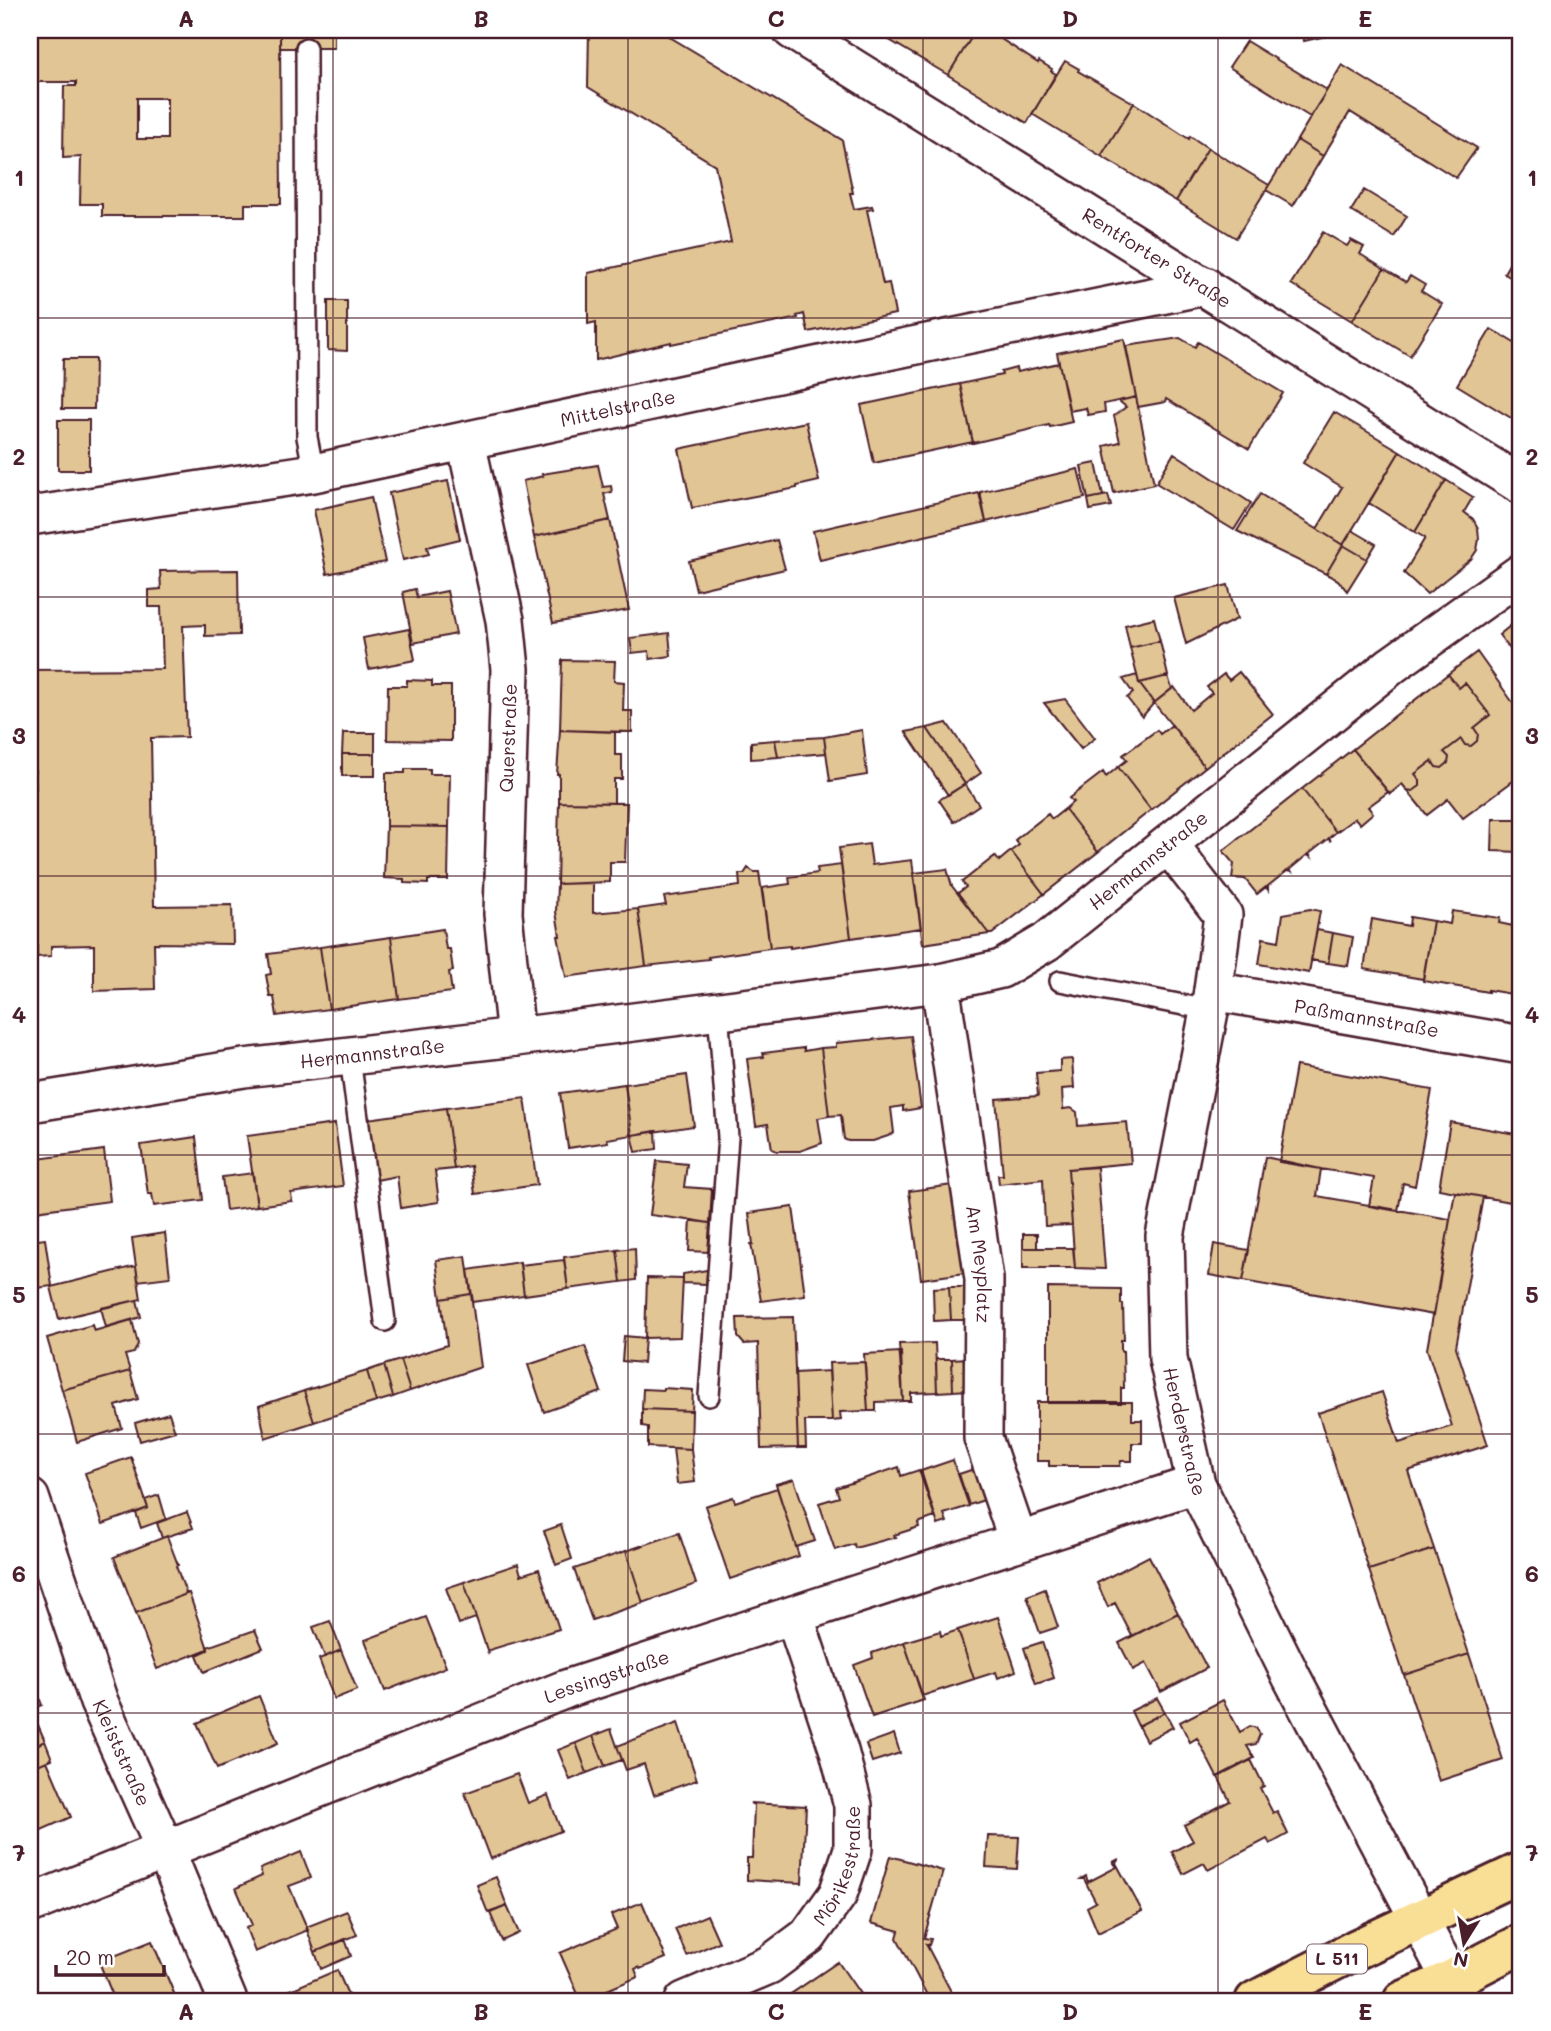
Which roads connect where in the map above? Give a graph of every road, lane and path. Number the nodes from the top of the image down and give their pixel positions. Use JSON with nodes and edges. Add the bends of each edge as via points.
{"nodes":[{"id":1,"x":792,"y":30,"type":"edge"},
{"id":2,"x":306,"y":48,"type":"dead end"},
{"id":3,"x":1205,"y":286,"type":"junction"},
{"id":4,"x":466,"y":442,"type":"junction"},
{"id":5,"x":314,"y":473,"type":"junction"},
{"id":6,"x":1521,"y":485,"type":"edge"},
{"id":7,"x":30,"y":516,"type":"edge"},
{"id":8,"x":1521,"y":573,"type":"edge"},
{"id":9,"x":1169,"y":845,"type":"junction"},
{"id":10,"x":1060,"y":981,"type":"dead end"},
{"id":11,"x":940,"y":983,"type":"junction"},
{"id":12,"x":1211,"y":1000,"type":"junction"},
{"id":13,"x":718,"y":1011,"type":"junction"},
{"id":14,"x":516,"y":1037,"type":"junction"},
{"id":15,"x":1521,"y":1045,"type":"edge"},
{"id":16,"x":350,"y":1058,"type":"junction"},
{"id":17,"x":30,"y":1103,"type":"edge"},
{"id":18,"x":386,"y":1321,"type":"dead end"},
{"id":19,"x":709,"y":1396,"type":"dead end"},
{"id":20,"x":1196,"y":1484,"type":"junction"},
{"id":21,"x":30,"y":1498,"type":"edge"},
{"id":22,"x":1018,"y":1541,"type":"junction"},
{"id":23,"x":794,"y":1615,"type":"junction"},
{"id":24,"x":165,"y":1849,"type":"junction"},
{"id":25,"x":1521,"y":1872,"type":"edge"},
{"id":26,"x":30,"y":1904,"type":"edge"},
{"id":27,"x":1420,"y":1919,"type":"junction"},
{"id":28,"x":1521,"y":1944,"type":"edge"},
{"id":29,"x":1463,"y":1991,"type":"edge"},
{"id":30,"x":228,"y":2001,"type":"edge"},
{"id":31,"x":684,"y":2001,"type":"edge"},
{"id":32,"x":1255,"y":2001,"type":"edge"},
{"id":33,"x":1403,"y":2001,"type":"edge"}],
"edges":[{"from":1,"to":3,"type":"street","name":"Rentforter Straße"},
{"from":2,"to":5,"type":"lane","via":[[307,437]]},
{"from":3,"to":4,"type":"street","name":"Mittelstraße"},
{"from":3,"to":6,"type":"street","name":"Rentforter Straße"},
{"from":4,"to":5,"type":"street","name":"Mittelstraße"},
{"from":4,"to":14,"type":"street","name":"Querstraße","via":[[505,620],[510,669],[503,914]]},
{"from":5,"to":7,"type":"street","name":"Mittelstraße"},
{"from":8,"to":9,"type":"street","name":"Hermannstraße","via":[[1392,666]]},
{"from":9,"to":11,"type":"street","name":"Hermannstraße","via":[[1046,942],[1001,969]]},
{"from":9,"to":12,"type":"street","name":"Herderstraße","via":[[1223,915]]},
{"from":10,"to":12,"type":"lane"},
{"from":11,"to":13,"type":"street","name":"Hermannstraße"},
{"from":11,"to":22,"type":"street","name":"Am Meyplatz","via":[[984,1279],[983,1438]]},
{"from":12,"to":15,"type":"street","name":"Paßmannstraße"},
{"from":12,"to":20,"type":"street","name":"Herderstraße","via":[[1165,1236],[1168,1359]]},
{"from":13,"to":14,"type":"street","name":"Hermannstraße"},
{"from":13,"to":19,"type":"lane","via":[[728,1137]]},
{"from":14,"to":16,"type":"street","name":"Hermannstraße"},
{"from":16,"to":17,"type":"street","name":"Hermannstraße","via":[[244,1069]]},
{"from":16,"to":18,"type":"lane"},
{"from":20,"to":22,"type":"street","name":"Lessingstraße"},
{"from":20,"to":27,"type":"street","name":"Herderstraße"},
{"from":21,"to":24,"type":"street","name":"Kleiststraße","via":[[99,1702]]},
{"from":22,"to":23,"type":"street","name":"Lessingstraße"},
{"from":23,"to":24,"type":"street","name":"Lessingstraße","via":[[565,1689]]},
{"from":23,"to":31,"type":"street","name":"Mörikestraße","via":[[853,1805],[853,1849],[838,1894],[808,1936],[769,1965]]},
{"from":24,"to":26,"type":"street","name":"Lessingstraße"},
{"from":24,"to":30,"type":"street","name":"Kleiststraße"},
{"from":25,"to":27,"type":"main road","number":"L 511"},
{"from":27,"to":29,"type":"street","name":"Herderstraße"},
{"from":27,"to":32,"type":"main road","number":"L 511"},
{"from":28,"to":29,"type":"main road"},
{"from":29,"to":33,"type":"main road"}]}
